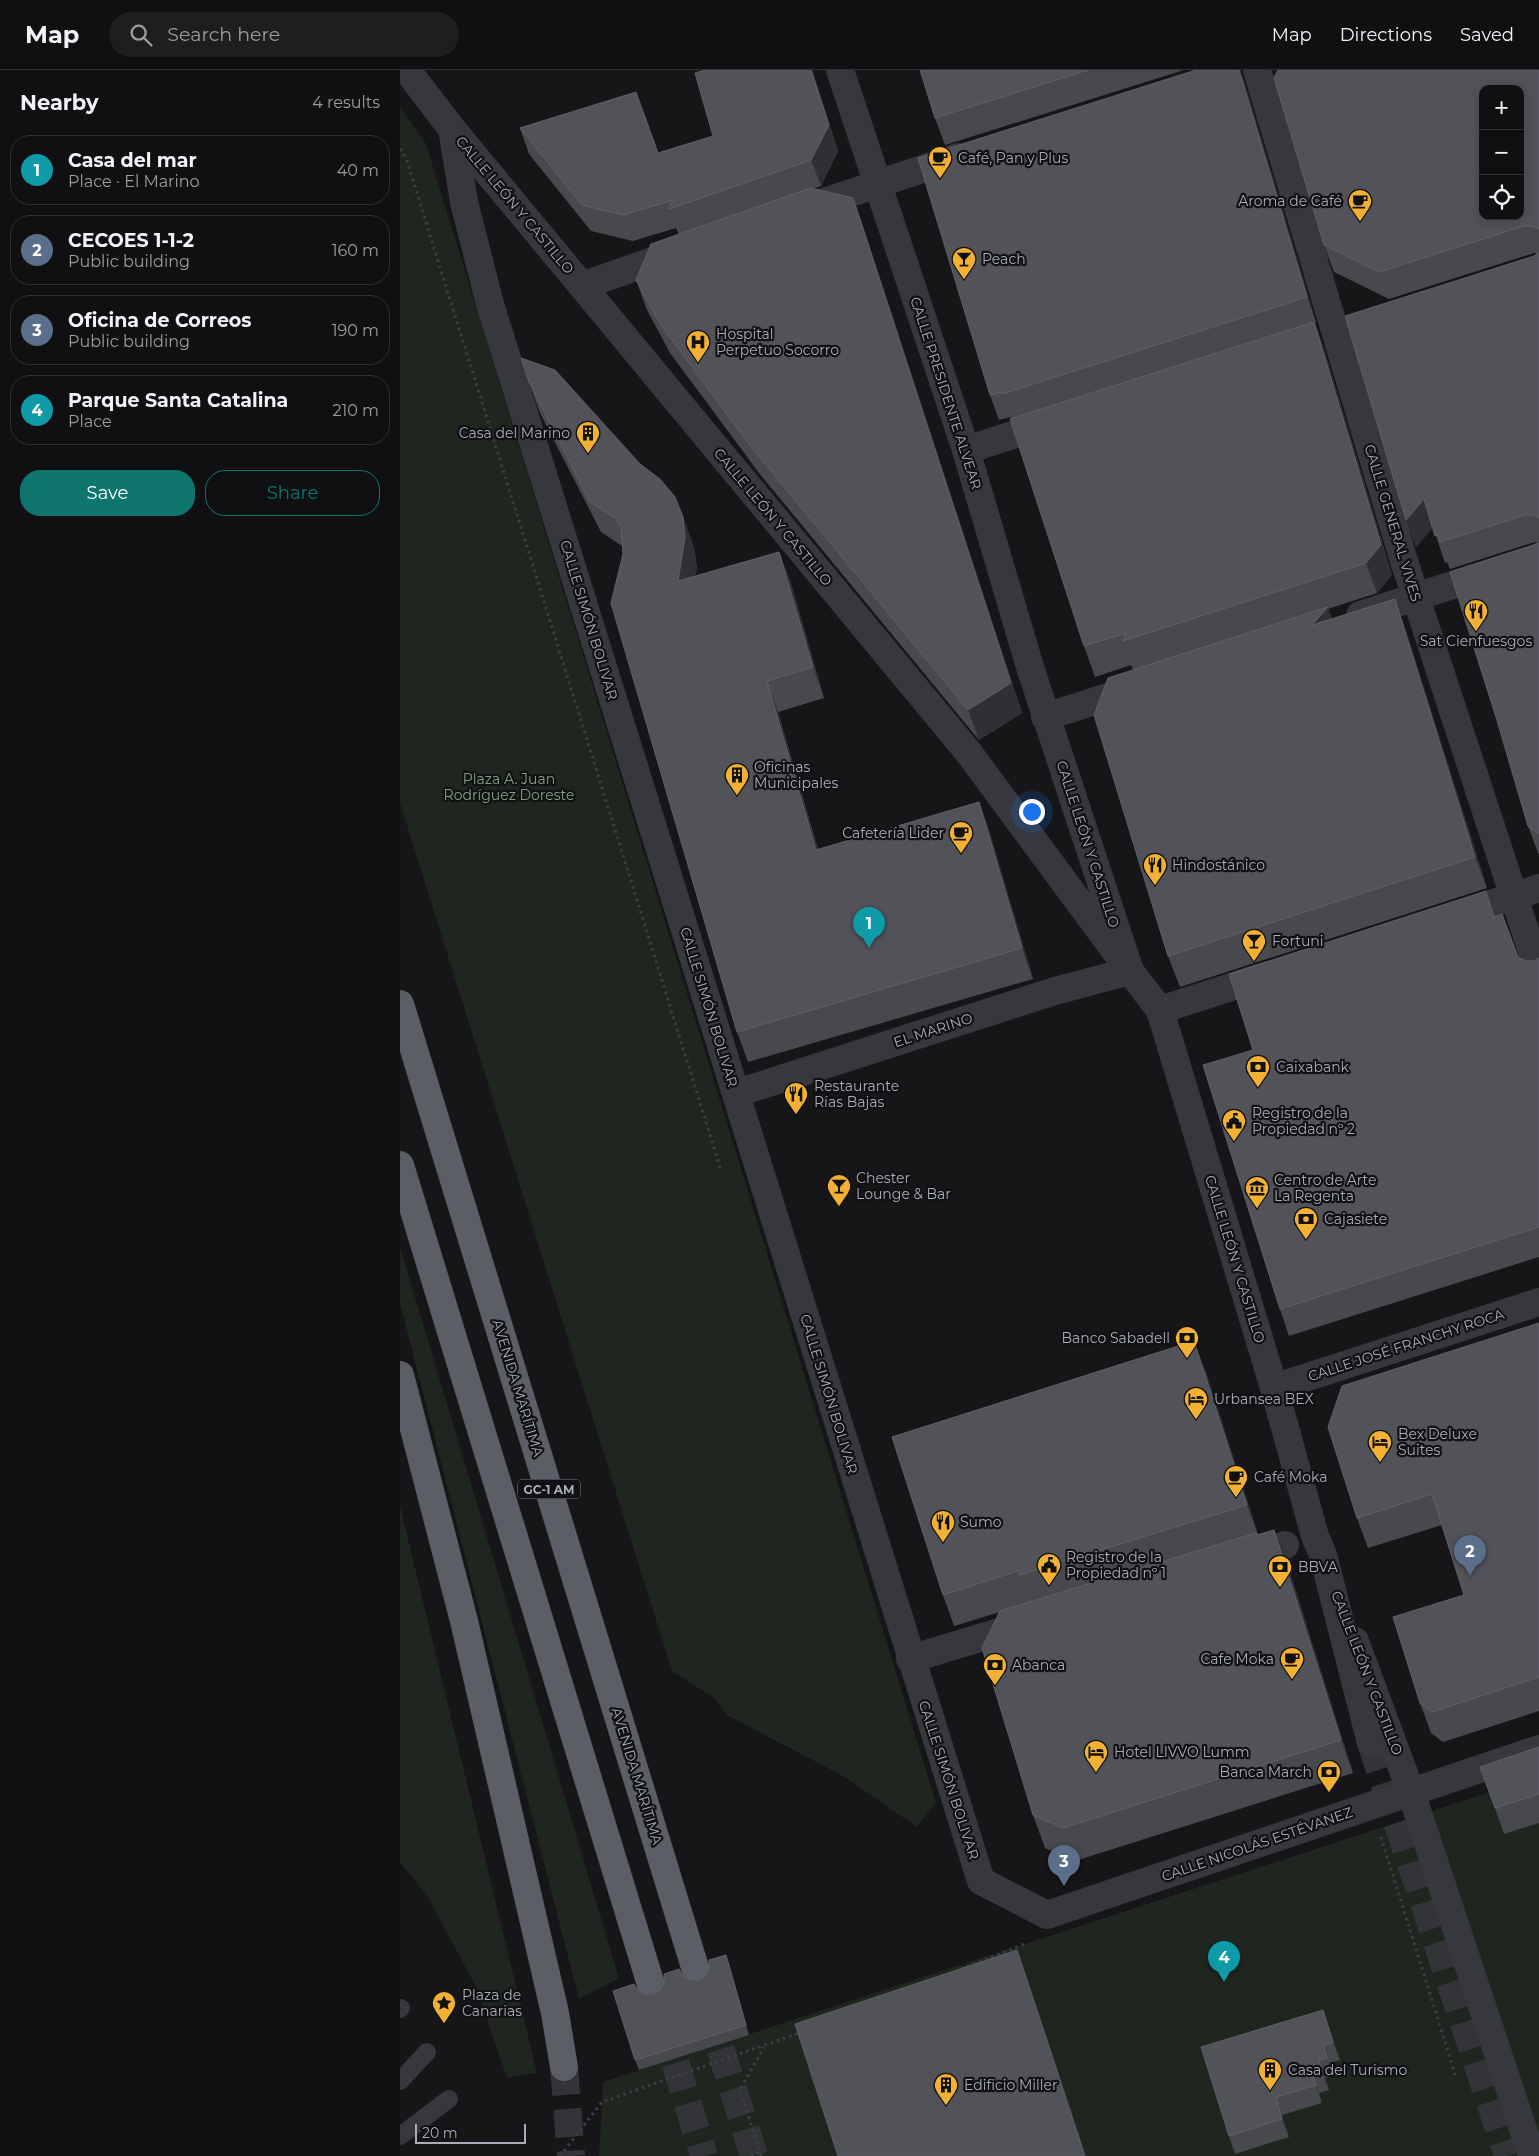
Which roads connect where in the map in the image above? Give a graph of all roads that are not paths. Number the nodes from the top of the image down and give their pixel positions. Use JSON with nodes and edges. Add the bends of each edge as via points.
{"nodes":[{"id":1,"x":407,"y":70,"type":"edge"},
{"id":2,"x":840,"y":70,"type":"edge"},
{"id":3,"x":1256,"y":70,"type":"edge"},
{"id":4,"x":452,"y":129,"type":"junction"},
{"id":5,"x":977,"y":151,"type":"edge"},
{"id":6,"x":876,"y":183,"type":"junction"},
{"id":7,"x":784,"y":216,"type":"edge"},
{"id":8,"x":701,"y":244,"type":"edge"},
{"id":9,"x":582,"y":286,"type":"junction"},
{"id":10,"x":1363,"y":324,"type":"edge"},
{"id":11,"x":1336,"y":333,"type":"junction"},
{"id":12,"x":1308,"y":342,"type":"edge"},
{"id":13,"x":1070,"y":417,"type":"edge"},
{"id":14,"x":966,"y":450,"type":"junction"},
{"id":15,"x":1539,"y":557,"type":"edge"},
{"id":16,"x":1416,"y":598,"type":"junction"},
{"id":17,"x":1340,"y":622,"type":"edge"},
{"id":18,"x":1159,"y":680,"type":"edge"},
{"id":19,"x":1045,"y":717,"type":"junction"},
{"id":20,"x":1539,"y":888,"type":"edge"},
{"id":21,"x":1513,"y":896,"type":"junction"},
{"id":22,"x":1434,"y":922,"type":"edge"},
{"id":23,"x":1292,"y":968,"type":"edge"},
{"id":24,"x":1130,"y":971,"type":"junction"},
{"id":25,"x":1539,"y":973,"type":"edge"},
{"id":26,"x":400,"y":1004,"type":"edge"},
{"id":27,"x":1160,"y":1010,"type":"junction"},
{"id":28,"x":736,"y":1093,"type":"junction"},
{"id":29,"x":400,"y":1165,"type":"edge"},
{"id":30,"x":1539,"y":1302,"type":"edge"},
{"id":31,"x":400,"y":1375,"type":"edge"},
{"id":32,"x":1274,"y":1388,"type":"junction"},
{"id":33,"x":1285,"y":1545,"type":"dead end"},
{"id":34,"x":1323,"y":1555,"type":"junction"},
{"id":35,"x":1220,"y":1565,"type":"edge"},
{"id":36,"x":1051,"y":1616,"type":"edge"},
{"id":37,"x":910,"y":1659,"type":"junction"},
{"id":38,"x":1371,"y":1743,"type":"tunnel mouth"},
{"id":39,"x":1539,"y":1749,"type":"edge"},
{"id":40,"x":1411,"y":1792,"type":"junction"},
{"id":41,"x":980,"y":1881,"type":"joint"},
{"id":42,"x":697,"y":1974,"type":"dead end"},
{"id":43,"x":652,"y":1988,"type":"dead end"},
{"id":44,"x":427,"y":2052,"type":"dead end"},
{"id":45,"x":564,"y":2067,"type":"tunnel mouth"},
{"id":46,"x":400,"y":2081,"type":"edge"},
{"id":47,"x":450,"y":2099,"type":"dead end"},
{"id":48,"x":400,"y":2136,"type":"edge"},
{"id":49,"x":1532,"y":2156,"type":"edge"}],
"edges":[{"from":1,"to":4,"type":"street","name":"CALLE LEÓN Y CASTILLO"},
{"from":2,"to":6,"type":"street","name":"CALLE PRESIDENTE ALVEAR"},
{"from":3,"to":11,"type":"street","name":"CALLE GENERAL VIVES"},
{"from":4,"to":9,"type":"street","name":"CALLE LEÓN Y CASTILLO"},
{"from":4,"to":28,"type":"street","name":"CALLE SIMÓN BOLIVAR","via":[[464,202],[490,304]]},
{"from":5,"to":6,"type":"street"},
{"from":6,"to":7,"type":"street"},
{"from":6,"to":14,"type":"street","name":"CALLE PRESIDENTE ALVEAR"},
{"from":8,"to":9,"type":"street"},
{"from":9,"to":24,"type":"street","name":"CALLE LEÓN Y CASTILLO","via":[[969,753]]},
{"from":10,"to":11,"type":"street"},
{"from":11,"to":12,"type":"street"},
{"from":11,"to":16,"type":"street","name":"CALLE GENERAL VIVES"},
{"from":13,"to":14,"type":"street"},
{"from":14,"to":19,"type":"street","name":"CALLE PRESIDENTE ALVEAR"},
{"from":15,"to":16,"type":"street"},
{"from":16,"to":17,"type":"street"},
{"from":16,"to":21,"type":"street","name":"CALLE GENERAL VIVES"},
{"from":18,"to":19,"type":"street"},
{"from":19,"to":24,"type":"street","name":"CALLE LEÓN Y CASTILLO"},
{"from":20,"to":21,"type":"street"},
{"from":21,"to":22,"type":"street"},
{"from":21,"to":25,"type":"street","name":"CALLE GENERAL VIVES"},
{"from":23,"to":27,"type":"street"},
{"from":24,"to":27,"type":"street","name":"CALLE LEÓN Y CASTILLO"},
{"from":24,"to":28,"type":"street","name":"EL MARINO","via":[[1055,991]]},
{"from":26,"to":42,"type":"highway","name":"AVENIDA MARÍTIMA","number":"GC-1 AM"},
{"from":27,"to":32,"type":"street","name":"CALLE LEÓN Y CASTILLO"},
{"from":28,"to":37,"type":"street","name":"CALLE SIMÓN BOLIVAR"},
{"from":29,"to":43,"type":"highway","number":"GC-1 AM"},
{"from":30,"to":32,"type":"street","name":"CALLE JOSÉ FRANCHY ROCA"},
{"from":31,"to":45,"type":"highway","via":[[464,1621],[556,2013]]},
{"from":32,"to":34,"type":"street","name":"CALLE LEÓN Y CASTILLO"},
{"from":33,"to":35,"type":"street"},
{"from":34,"to":38,"type":"street","name":"CALLE LEÓN Y CASTILLO"},
{"from":34,"to":40,"type":"street","name":"CALLE LEÓN Y CASTILLO"},
{"from":36,"to":37,"type":"street"},
{"from":37,"to":41,"type":"street","name":"CALLE SIMÓN BOLIVAR"},
{"from":39,"to":40,"type":"street","name":"CALLE NICOLÁS ESTÉVANEZ"},
{"from":40,"to":41,"type":"street","name":"CALLE NICOLÁS ESTÉVANEZ","via":[[1047,1915]]},
{"from":40,"to":49,"type":"street","name":"CALLE LEÓN Y CASTILLO"},
{"from":44,"to":46,"type":"lane"},
{"from":47,"to":48,"type":"lane"}]}
